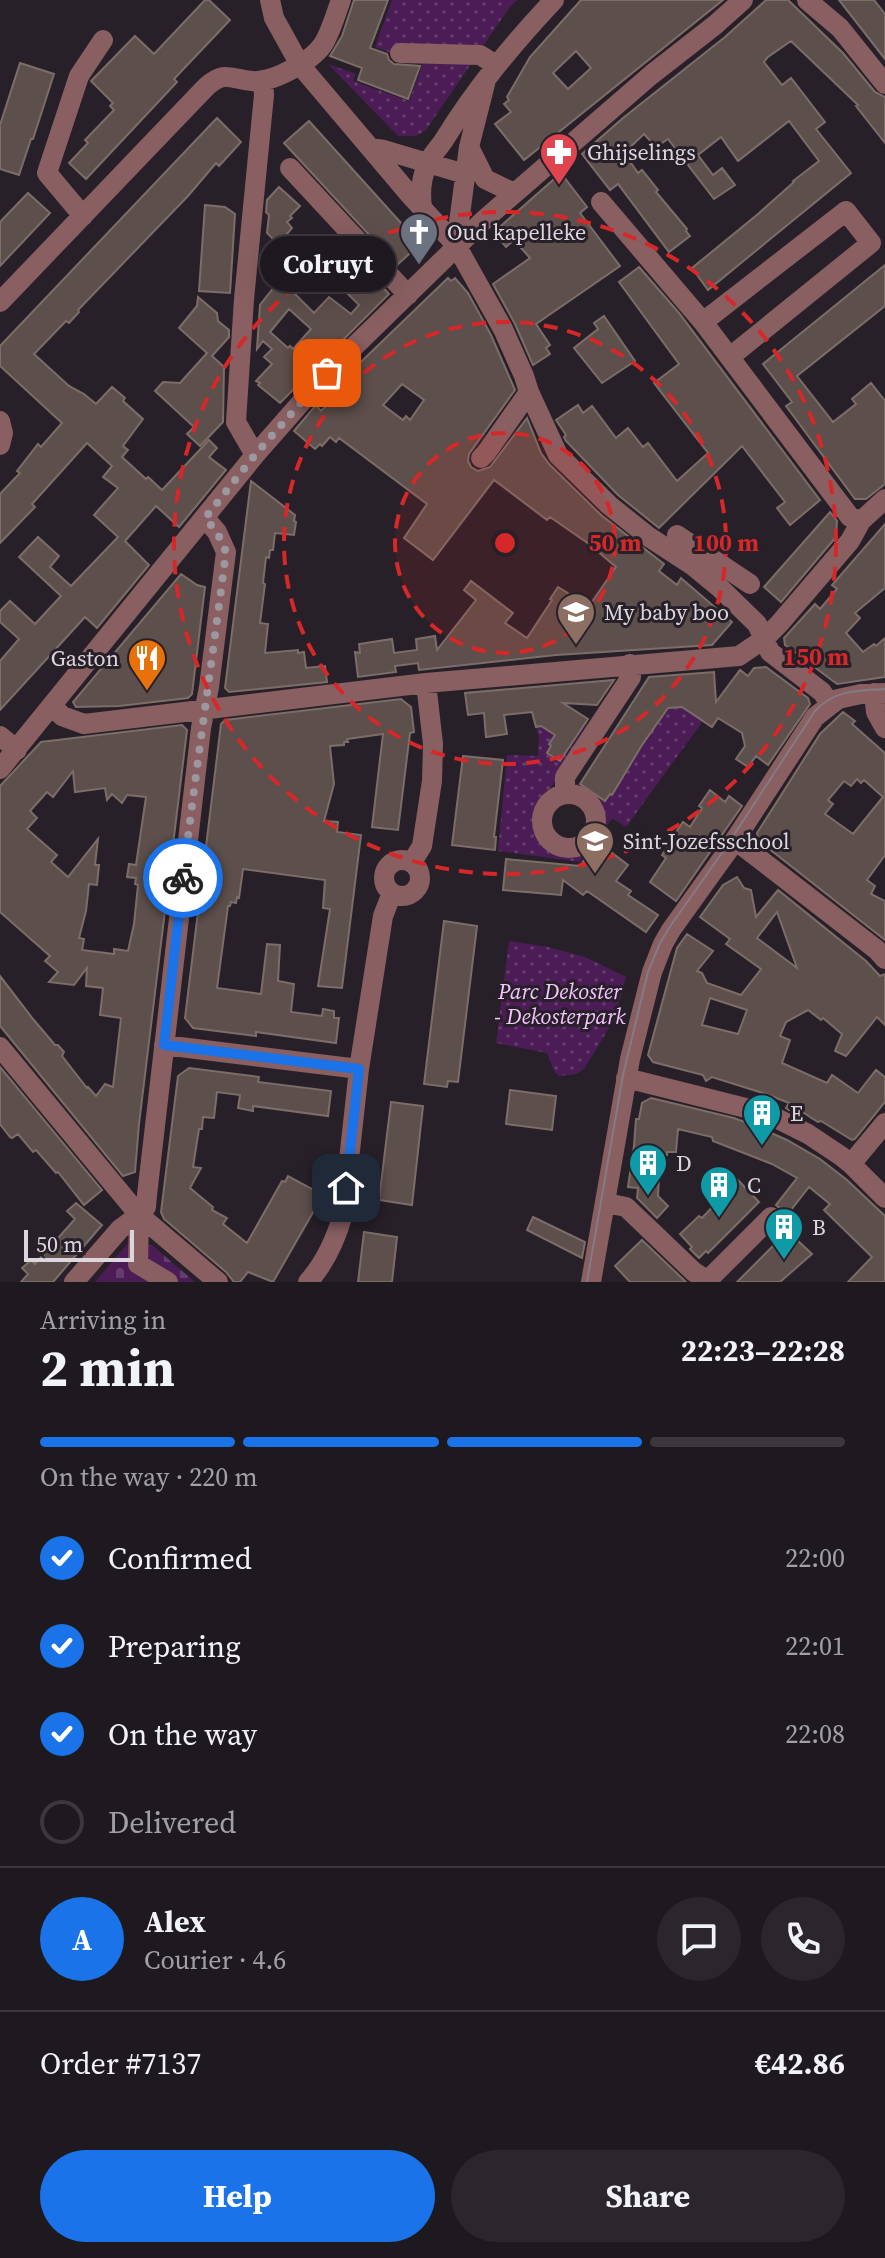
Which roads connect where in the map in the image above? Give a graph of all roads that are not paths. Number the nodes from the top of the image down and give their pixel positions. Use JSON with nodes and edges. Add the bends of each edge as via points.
{"nodes":[{"id":1,"x":270,"y":0,"type":"edge"},
{"id":2,"x":341,"y":0,"type":"edge"},
{"id":3,"x":554,"y":0,"type":"edge"},
{"id":4,"x":743,"y":0,"type":"edge"},
{"id":5,"x":807,"y":0,"type":"edge"},
{"id":6,"x":824,"y":0,"type":"edge"},
{"id":7,"x":840,"y":28,"type":"junction"},
{"id":8,"x":103,"y":40,"type":"dead end"},
{"id":9,"x":400,"y":53,"type":"dead end"},
{"id":10,"x":300,"y":65,"type":"junction"},
{"id":11,"x":491,"y":74,"type":"junction"},
{"id":12,"x":263,"y":80,"type":"junction"},
{"id":13,"x":885,"y":84,"type":"edge"},
{"id":14,"x":469,"y":147,"type":"junction"},
{"id":15,"x":370,"y":148,"type":"junction"},
{"id":16,"x":427,"y":164,"type":"junction"},
{"id":17,"x":290,"y":168,"type":"dead end"},
{"id":18,"x":465,"y":174,"type":"junction"},
{"id":19,"x":514,"y":193,"type":"junction"},
{"id":20,"x":601,"y":202,"type":"dead end"},
{"id":21,"x":422,"y":207,"type":"junction"},
{"id":22,"x":83,"y":216,"type":"junction"},
{"id":23,"x":456,"y":245,"type":"junction"},
{"id":24,"x":408,"y":295,"type":"junction"},
{"id":25,"x":0,"y":302,"type":"edge"},
{"id":26,"x":703,"y":322,"type":"junction"},
{"id":27,"x":730,"y":357,"type":"junction"},
{"id":28,"x":529,"y":392,"type":"junction"},
{"id":29,"x":0,"y":421,"type":"edge"},
{"id":30,"x":0,"y":445,"type":"edge"},
{"id":31,"x":255,"y":455,"type":"junction"},
{"id":32,"x":481,"y":458,"type":"dead end"},
{"id":33,"x":885,"y":499,"type":"edge"},
{"id":34,"x":205,"y":518,"type":"junction"},
{"id":35,"x":861,"y":521,"type":"junction"},
{"id":36,"x":677,"y":535,"type":"dead end"},
{"id":37,"x":712,"y":570,"type":"junction"},
{"id":38,"x":750,"y":584,"type":"dead end"},
{"id":39,"x":764,"y":639,"type":"junction"},
{"id":40,"x":630,"y":664,"type":"junction"},
{"id":41,"x":426,"y":683,"type":"junction"},
{"id":42,"x":830,"y":704,"type":"junction"},
{"id":43,"x":52,"y":705,"type":"junction"},
{"id":44,"x":883,"y":707,"type":"edge"},
{"id":45,"x":204,"y":708,"type":"junction"},
{"id":46,"x":0,"y":736,"type":"edge"},
{"id":47,"x":17,"y":750,"type":"junction"},
{"id":48,"x":0,"y":769,"type":"edge"},
{"id":49,"x":565,"y":794,"type":"dead end"},
{"id":50,"x":735,"y":840,"type":"junction"},
{"id":51,"x":885,"y":959,"type":"edge"},
{"id":52,"x":164,"y":1045,"type":"junction"},
{"id":53,"x":0,"y":1047,"type":"edge"},
{"id":54,"x":359,"y":1069,"type":"junction"},
{"id":55,"x":626,"y":1078,"type":"junction"},
{"id":56,"x":885,"y":1123,"type":"edge"},
{"id":57,"x":851,"y":1164,"type":"junction"},
{"id":58,"x":885,"y":1198,"type":"edge"},
{"id":59,"x":606,"y":1203,"type":"junction"},
{"id":60,"x":139,"y":1215,"type":"junction"},
{"id":61,"x":771,"y":1217,"type":"dead end"},
{"id":62,"x":137,"y":1273,"type":"edge"},
{"id":63,"x":709,"y":1281,"type":"edge"},
{"id":64,"x":74,"y":1282,"type":"edge"},
{"id":65,"x":168,"y":1282,"type":"edge"},
{"id":66,"x":218,"y":1282,"type":"edge"},
{"id":67,"x":308,"y":1282,"type":"edge"},
{"id":68,"x":591,"y":1282,"type":"edge"}],
"edges":[{"from":1,"to":10,"type":"street"},
{"from":2,"to":10,"type":"street","via":[[325,43]]},
{"from":3,"to":11,"type":"street"},
{"from":4,"to":19,"type":"street"},
{"from":5,"to":7,"type":"street"},
{"from":6,"to":7,"type":"street"},
{"from":7,"to":13,"type":"street"},
{"from":8,"to":22,"type":"street","via":[[79,76],[47,173]]},
{"from":9,"to":11,"type":"street","via":[[480,55]]},
{"from":10,"to":12,"type":"street"},
{"from":10,"to":15,"type":"street"},
{"from":11,"to":14,"type":"street"},
{"from":11,"to":16,"type":"street"},
{"from":12,"to":22,"type":"street","via":[[217,77]]},
{"from":12,"to":31,"type":"street","via":[[236,422]]},
{"from":14,"to":18,"type":"street"},
{"from":14,"to":19,"type":"street","via":[[485,179]]},
{"from":15,"to":16,"type":"street"},
{"from":15,"to":21,"type":"street"},
{"from":16,"to":18,"type":"street"},
{"from":16,"to":21,"type":"street"},
{"from":17,"to":24,"type":"street"},
{"from":18,"to":23,"type":"street"},
{"from":19,"to":23,"type":"street"},
{"from":20,"to":26,"type":"street"},
{"from":21,"to":23,"type":"street"},
{"from":22,"to":25,"type":"street"},
{"from":23,"to":24,"type":"street"},
{"from":23,"to":28,"type":"street","via":[[503,329]]},
{"from":24,"to":31,"type":"street","via":[[327,373]]},
{"from":26,"to":27,"type":"street"},
{"from":26,"to":27,"type":"street","via":[[846,211],[871,243]]},
{"from":27,"to":35,"type":"street","via":[[850,517]]},
{"from":28,"to":32,"type":"street"},
{"from":28,"to":37,"type":"street","via":[[558,455],[609,505],[649,537]]},
{"from":29,"to":30,"type":"street"},
{"from":31,"to":34,"type":"street"},
{"from":33,"to":35,"type":"street"},
{"from":34,"to":43,"type":"street"},
{"from":34,"to":45,"type":"street","via":[[226,552]]},
{"from":35,"to":39,"type":"street","via":[[850,541]]},
{"from":36,"to":37,"type":"street"},
{"from":37,"to":38,"type":"street"},
{"from":37,"to":39,"type":"street"},
{"from":39,"to":40,"type":"street","via":[[739,656]]},
{"from":39,"to":42,"type":"street","via":[[770,652]]},
{"from":40,"to":41,"type":"street"},
{"from":40,"to":49,"type":"street","via":[[631,677],[565,777]]},
{"from":41,"to":45,"type":"street"},
{"from":41,"to":54,"type":"street","via":[[432,781],[422,846],[412,862],[420,873],[418,887],[408,895],[392,893],[383,916]]},
{"from":42,"to":44,"type":"street","via":[[849,696]]},
{"from":42,"to":50,"type":"street","via":[[809,724]]},
{"from":43,"to":45,"type":"street","via":[[62,716],[84,724]]},
{"from":43,"to":47,"type":"street"},
{"from":45,"to":52,"type":"street"},
{"from":46,"to":47,"type":"street"},
{"from":47,"to":48,"type":"street"},
{"from":50,"to":51,"type":"street"},
{"from":50,"to":55,"type":"street","via":[[663,944]]},
{"from":52,"to":54,"type":"street"},
{"from":52,"to":60,"type":"street","via":[[146,1207]]},
{"from":53,"to":60,"type":"street"},
{"from":54,"to":67,"type":"street","via":[[343,1214],[338,1234]]},
{"from":55,"to":57,"type":"street","via":[[766,1113]]},
{"from":55,"to":59,"type":"street"},
{"from":56,"to":57,"type":"street"},
{"from":57,"to":58,"type":"street"},
{"from":59,"to":63,"type":"street","via":[[626,1207]]},
{"from":59,"to":68,"type":"street"},
{"from":60,"to":62,"type":"street"},
{"from":60,"to":64,"type":"street"},
{"from":60,"to":66,"type":"street"},
{"from":61,"to":63,"type":"street"},
{"from":62,"to":65,"type":"street"}]}
